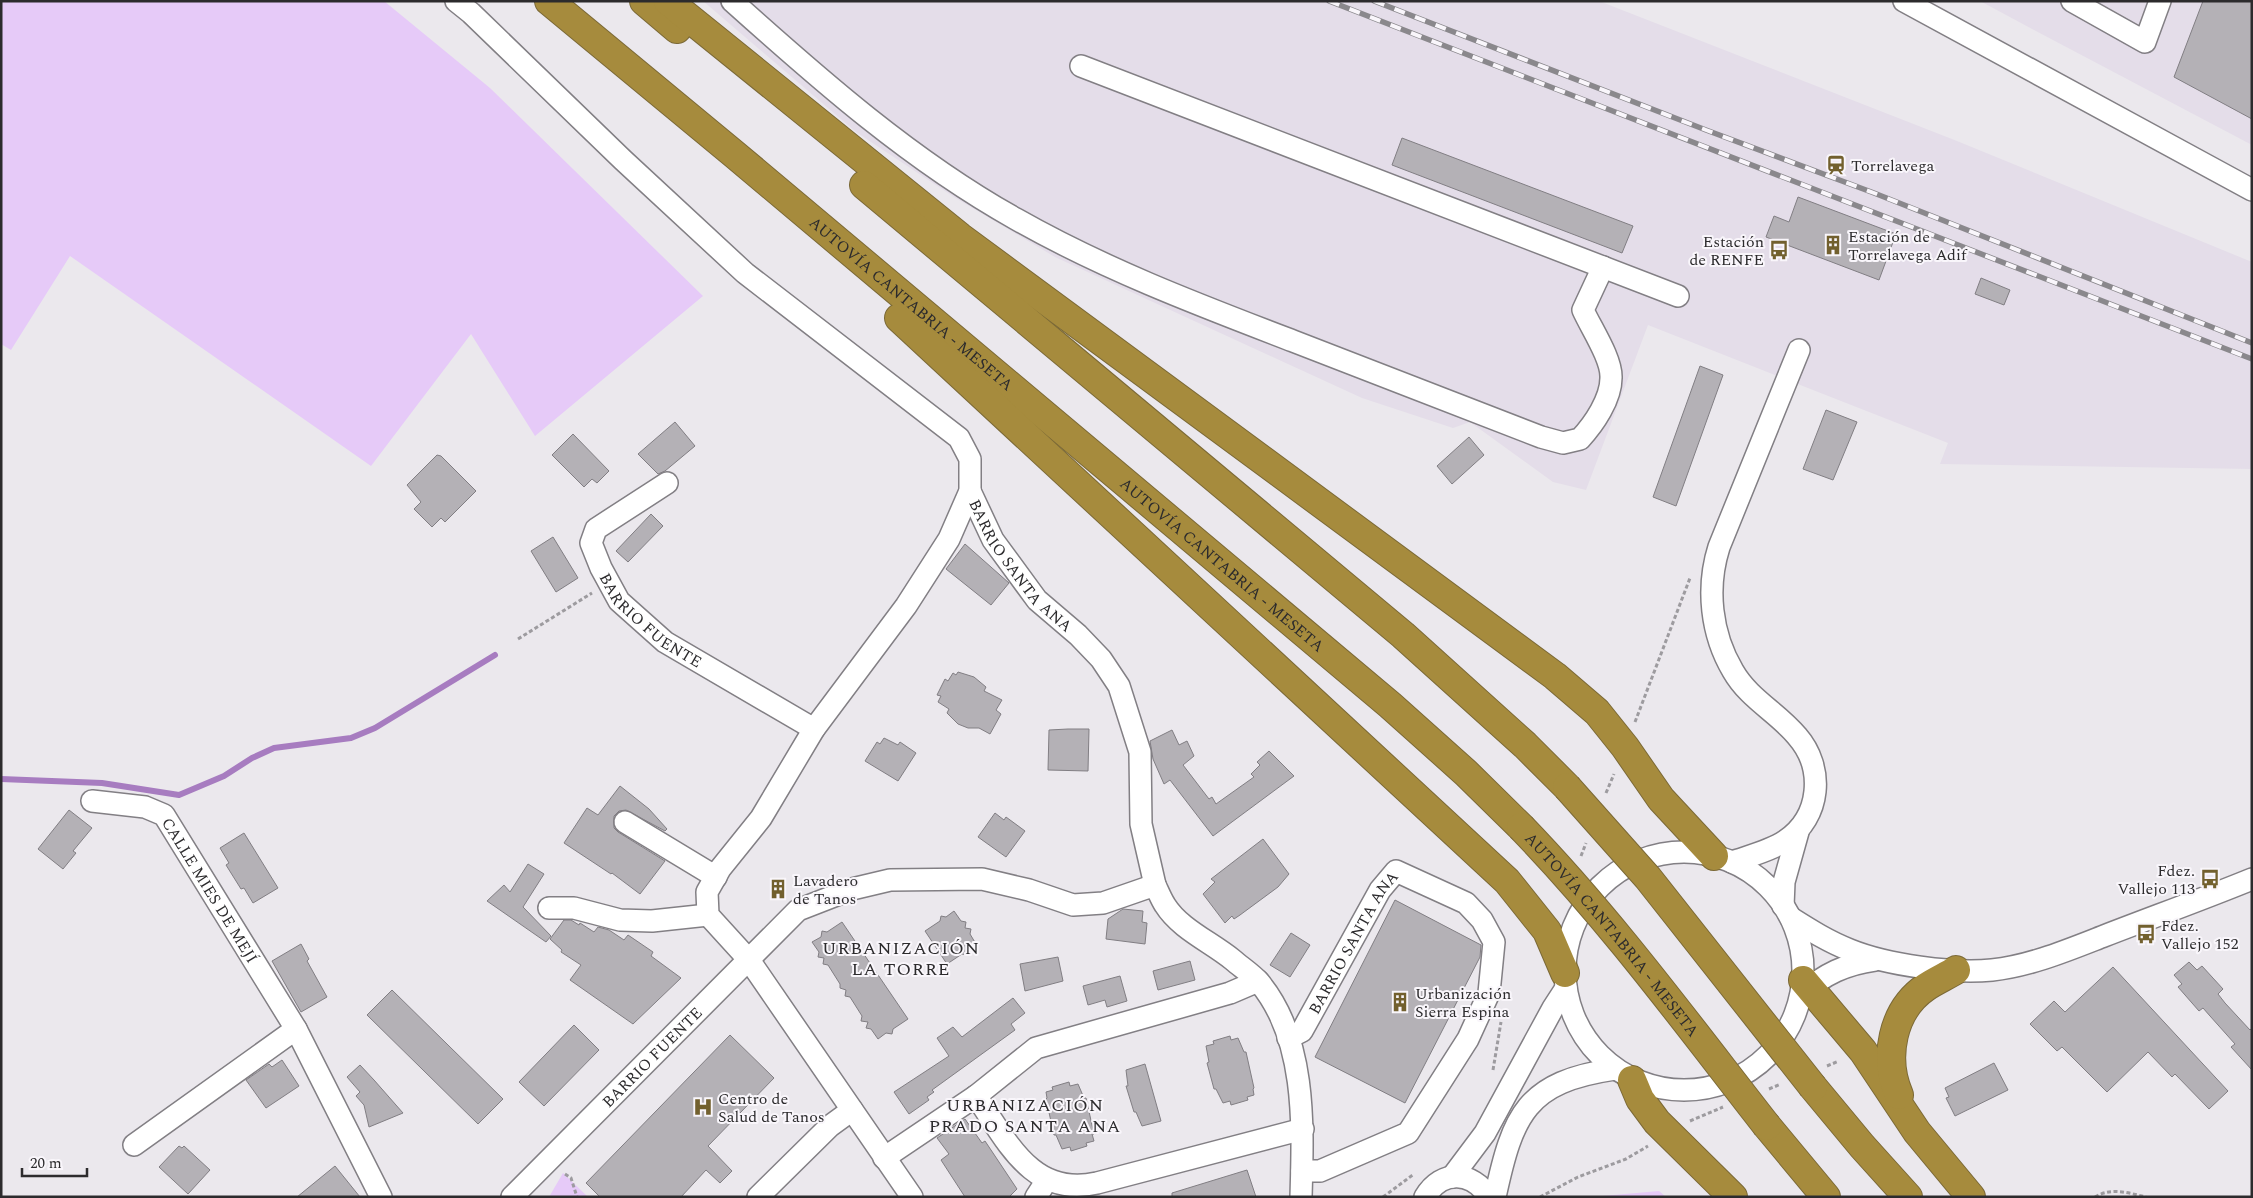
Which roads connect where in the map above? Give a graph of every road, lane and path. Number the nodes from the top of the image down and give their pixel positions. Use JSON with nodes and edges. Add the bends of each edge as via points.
{"nodes":[{"id":1,"x":456,"y":1,"type":"edge"},
{"id":2,"x":549,"y":1,"type":"edge"},
{"id":3,"x":644,"y":1,"type":"edge"},
{"id":4,"x":668,"y":1,"type":"edge"},
{"id":5,"x":732,"y":1,"type":"edge"},
{"id":6,"x":1904,"y":1,"type":"edge"},
{"id":7,"x":2072,"y":1,"type":"edge"},
{"id":8,"x":2160,"y":1,"type":"edge"},
{"id":9,"x":2102,"y":9,"type":"edge"},
{"id":10,"x":1081,"y":66,"type":"dead end"},
{"id":11,"x":659,"y":94,"type":"junction"},
{"id":12,"x":2252,"y":190,"type":"edge"},
{"id":13,"x":1603,"y":267,"type":"junction"},
{"id":14,"x":1678,"y":296,"type":"dead end"},
{"id":15,"x":1799,"y":350,"type":"dead end"},
{"id":16,"x":667,"y":483,"type":"dead end"},
{"id":17,"x":970,"y":491,"type":"junction"},
{"id":18,"x":610,"y":583,"type":"junction"},
{"id":19,"x":518,"y":639,"type":"dead end"},
{"id":20,"x":814,"y":729,"type":"junction"},
{"id":21,"x":92,"y":801,"type":"dead end"},
{"id":22,"x":625,"y":822,"type":"dead end"},
{"id":23,"x":1798,"y":832,"type":"junction"},
{"id":24,"x":1723,"y":859,"type":"junction"},
{"id":25,"x":716,"y":876,"type":"junction"},
{"id":26,"x":2252,"y":879,"type":"edge"},
{"id":27,"x":1155,"y":885,"type":"junction"},
{"id":28,"x":549,"y":908,"type":"dead end"},
{"id":29,"x":1787,"y":912,"type":"junction"},
{"id":30,"x":708,"y":915,"type":"junction"},
{"id":31,"x":749,"y":960,"type":"junction"},
{"id":32,"x":1881,"y":960,"type":"junction"},
{"id":33,"x":1956,"y":970,"type":"junction"},
{"id":34,"x":1565,"y":980,"type":"junction"},
{"id":35,"x":1258,"y":981,"type":"junction"},
{"id":36,"x":1805,"y":987,"type":"junction"},
{"id":37,"x":296,"y":1029,"type":"junction"},
{"id":38,"x":1288,"y":1038,"type":"junction"},
{"id":39,"x":1863,"y":1051,"type":"junction"},
{"id":40,"x":1624,"y":1074,"type":"junction"},
{"id":41,"x":1809,"y":1078,"type":"junction"},
{"id":42,"x":1762,"y":1092,"type":"dead end"},
{"id":43,"x":976,"y":1096,"type":"junction"},
{"id":44,"x":1724,"y":1107,"type":"dead end"},
{"id":45,"x":852,"y":1110,"type":"junction"},
{"id":46,"x":1303,"y":1129,"type":"junction"},
{"id":47,"x":1917,"y":1132,"type":"junction"},
{"id":48,"x":1668,"y":1134,"type":"junction"},
{"id":49,"x":134,"y":1145,"type":"dead end"},
{"id":50,"x":884,"y":1158,"type":"junction"},
{"id":51,"x":1302,"y":1171,"type":"junction"},
{"id":52,"x":1452,"y":1177,"type":"junction"},
{"id":53,"x":1042,"y":1188,"type":"edge"},
{"id":54,"x":1425,"y":1196,"type":"edge"},
{"id":55,"x":381,"y":1197,"type":"edge"},
{"id":56,"x":512,"y":1197,"type":"edge"},
{"id":57,"x":758,"y":1197,"type":"edge"},
{"id":58,"x":912,"y":1197,"type":"edge"},
{"id":59,"x":1300,"y":1197,"type":"edge"},
{"id":60,"x":1489,"y":1197,"type":"edge"},
{"id":61,"x":1495,"y":1197,"type":"edge"},
{"id":62,"x":1540,"y":1197,"type":"edge"},
{"id":63,"x":1733,"y":1197,"type":"edge"},
{"id":64,"x":1826,"y":1197,"type":"edge"},
{"id":65,"x":1908,"y":1197,"type":"edge"},
{"id":66,"x":1971,"y":1197,"type":"edge"},
{"id":67,"x":2095,"y":1197,"type":"edge"},
{"id":68,"x":2146,"y":1197,"type":"edge"}],
"edges":[{"from":1,"to":17,"type":"street","via":[[745,273],[959,438],[970,459]]},
{"from":2,"to":11,"type":"highway","name":"AUTOVÍA CANTABRIA - MESETA"},
{"from":3,"to":41,"type":"highway","bridge":true,"via":[[1465,689],[1567,787],[1648,878]]},
{"from":4,"to":24,"type":"highway","via":[[960,237],[1556,676],[1596,712],[1625,747],[1661,800]]},
{"from":5,"to":13,"type":"street","via":[[883,129],[1017,220],[1148,284],[1541,437],[1563,443],[1580,439],[1599,413],[1608,393],[1611,376],[1605,356],[1583,310]]},
{"from":6,"to":12,"type":"street"},
{"from":7,"to":9,"type":"street"},
{"from":8,"to":9,"type":"street","via":[[2144,42]]},
{"from":10,"to":13,"type":"street"},
{"from":11,"to":34,"type":"highway","via":[[767,203],[999,408],[1507,881],[1547,931]]},
{"from":11,"to":64,"type":"highway","name":"AUTOVÍA CANTABRIA - MESETA","bridge":true,"via":[[1390,705],[1466,773],[1521,827],[1611,927]]},
{"from":13,"to":14,"type":"street"},
{"from":15,"to":23,"type":"street","via":[[1718,547],[1711,588],[1720,640],[1733,672],[1753,697],[1796,734],[1812,759],[1816,775],[1814,800]]},
{"from":16,"to":18,"type":"street","name":"BARRIO FUENTE","via":[[596,529],[591,543]]},
{"from":17,"to":20,"type":"street","name":"BARRIO SANTA ANA","via":[[949,539],[906,606]]},
{"from":17,"to":27,"type":"street","name":"BARRIO SANTA ANA","via":[[993,540],[1037,600],[1078,635],[1119,686],[1140,752],[1141,824]]},
{"from":18,"to":19,"type":"path"},
{"from":18,"to":20,"type":"street","name":"BARRIO FUENTE","via":[[619,600],[665,642]]},
{"from":20,"to":25,"type":"street","name":"BARRIO SANTA ANA","via":[[761,818]]},
{"from":21,"to":37,"type":"street","name":"CALLE MIES DE MEJÍ","via":[[145,807],[164,815]]},
{"from":22,"to":25,"type":"street"},
{"from":23,"to":24,"type":"street","via":[[1783,842]]},
{"from":23,"to":29,"type":"street","via":[[1784,882]]},
{"from":24,"to":29,"type":"street","via":[[1762,881]]},
{"from":24,"to":34,"type":"street","via":[[1680,852],[1653,856],[1606,880],[1586,902],[1576,922],[1568,943]]},
{"from":25,"to":30,"type":"street","via":[[707,892]]},
{"from":26,"to":33,"type":"street","via":[[2039,959],[1993,970]]},
{"from":27,"to":31,"type":"street","name":"BARRIO FUENTE","via":[[1103,903],[1073,905],[982,879],[890,880],[861,886],[798,910]]},
{"from":27,"to":35,"type":"street","name":"BARRIO SANTA ANA","via":[[1166,906],[1181,923]]},
{"from":28,"to":30,"type":"street","via":[[574,908],[620,920],[652,921]]},
{"from":29,"to":32,"type":"street","via":[[1843,947]]},
{"from":29,"to":36,"type":"street","via":[[1800,944]]},
{"from":30,"to":31,"type":"street"},
{"from":31,"to":45,"type":"street"},
{"from":31,"to":56,"type":"street","name":"BARRIO FUENTE"},
{"from":32,"to":33,"type":"street"},
{"from":32,"to":36,"type":"street","via":[[1842,967]]},
{"from":33,"to":47,"type":"highway","via":[[1913,998],[1897,1023],[1892,1041],[1892,1077]]},
{"from":34,"to":40,"type":"street","via":[[1569,1004],[1582,1033],[1592,1047]]},
{"from":34,"to":52,"type":"street","via":[[1485,1133]]},
{"from":35,"to":38,"type":"street","name":"BARRIO SANTA ANA","via":[[1280,1014]]},
{"from":35,"to":43,"type":"street","via":[[1230,993],[1036,1048]]},
{"from":36,"to":39,"type":"highway"},
{"from":36,"to":40,"type":"street","via":[[1790,1028],[1777,1047],[1762,1063],[1723,1085],[1701,1090],[1664,1088]]},
{"from":37,"to":49,"type":"street"},
{"from":37,"to":55,"type":"street","name":"CALLE MIES DE MEJÍ"},
{"from":38,"to":46,"type":"street","name":"BARRIO SANTA ANA","via":[[1294,1055]]},
{"from":38,"to":51,"type":"street","name":"BARRIO SANTA ANA","via":[[1302,1031],[1380,890],[1396,871],[1466,904],[1482,920],[1494,942],[1489,993],[1468,1040],[1408,1132],[1320,1171]]},
{"from":39,"to":41,"type":"path"},
{"from":39,"to":47,"type":"highway"},
{"from":40,"to":48,"type":"highway","via":[[1646,1110]]},
{"from":40,"to":61,"type":"street","via":[[1569,1078],[1547,1088],[1518,1121],[1510,1138]]},
{"from":41,"to":42,"type":"path"},
{"from":41,"to":65,"type":"highway"},
{"from":43,"to":50,"type":"street"},
{"from":43,"to":53,"type":"street"},
{"from":44,"to":48,"type":"path"},
{"from":45,"to":50,"type":"street"},
{"from":45,"to":57,"type":"street","via":[[830,1126]]},
{"from":46,"to":51,"type":"street","name":"BARRIO SANTA ANA"},
{"from":46,"to":53,"type":"street","via":[[1084,1186]]},
{"from":47,"to":66,"type":"highway"},
{"from":48,"to":62,"type":"path","via":[[1626,1159],[1578,1177]]},
{"from":48,"to":63,"type":"highway"},
{"from":50,"to":58,"type":"street"},
{"from":51,"to":59,"type":"street","name":"BARRIO SANTA ANA"},
{"from":52,"to":54,"type":"street","via":[[1432,1187]]},
{"from":52,"to":60,"type":"street","via":[[1470,1179],[1483,1187]]},
{"from":67,"to":68,"type":"path","via":[[2104,1192]]}]}
